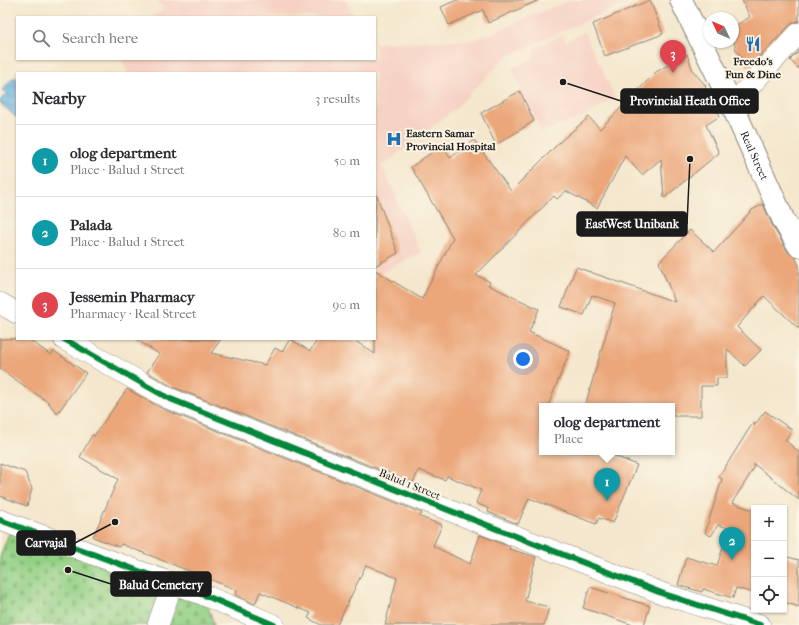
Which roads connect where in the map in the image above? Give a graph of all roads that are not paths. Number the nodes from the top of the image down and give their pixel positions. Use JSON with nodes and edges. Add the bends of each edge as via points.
{"nodes":[{"id":1,"x":681,"y":0,"type":"edge"},
{"id":2,"x":799,"y":33,"type":"edge"},
{"id":3,"x":732,"y":105,"type":"junction"},
{"id":4,"x":799,"y":246,"type":"edge"},
{"id":5,"x":0,"y":303,"type":"edge"},
{"id":6,"x":16,"y":312,"type":"edge"},
{"id":7,"x":66,"y":340,"type":"edge"},
{"id":8,"x":0,"y":520,"type":"edge"},
{"id":9,"x":172,"y":584,"type":"junction"},
{"id":10,"x":158,"y":625,"type":"edge"},
{"id":11,"x":274,"y":625,"type":"edge"},
{"id":12,"x":760,"y":625,"type":"edge"}],
"edges":[{"from":1,"to":3,"type":"main road","name":"Real Street"},
{"from":2,"to":3,"type":"street"},
{"from":3,"to":4,"type":"main road","name":"Real Street","via":[[784,221]]},
{"from":5,"to":6,"type":"street"},
{"from":7,"to":12,"type":"street","name":"Balud 1 Street","via":[[168,398],[664,594]]},
{"from":8,"to":9,"type":"street"},
{"from":9,"to":10,"type":"street"},
{"from":9,"to":11,"type":"street"}]}
